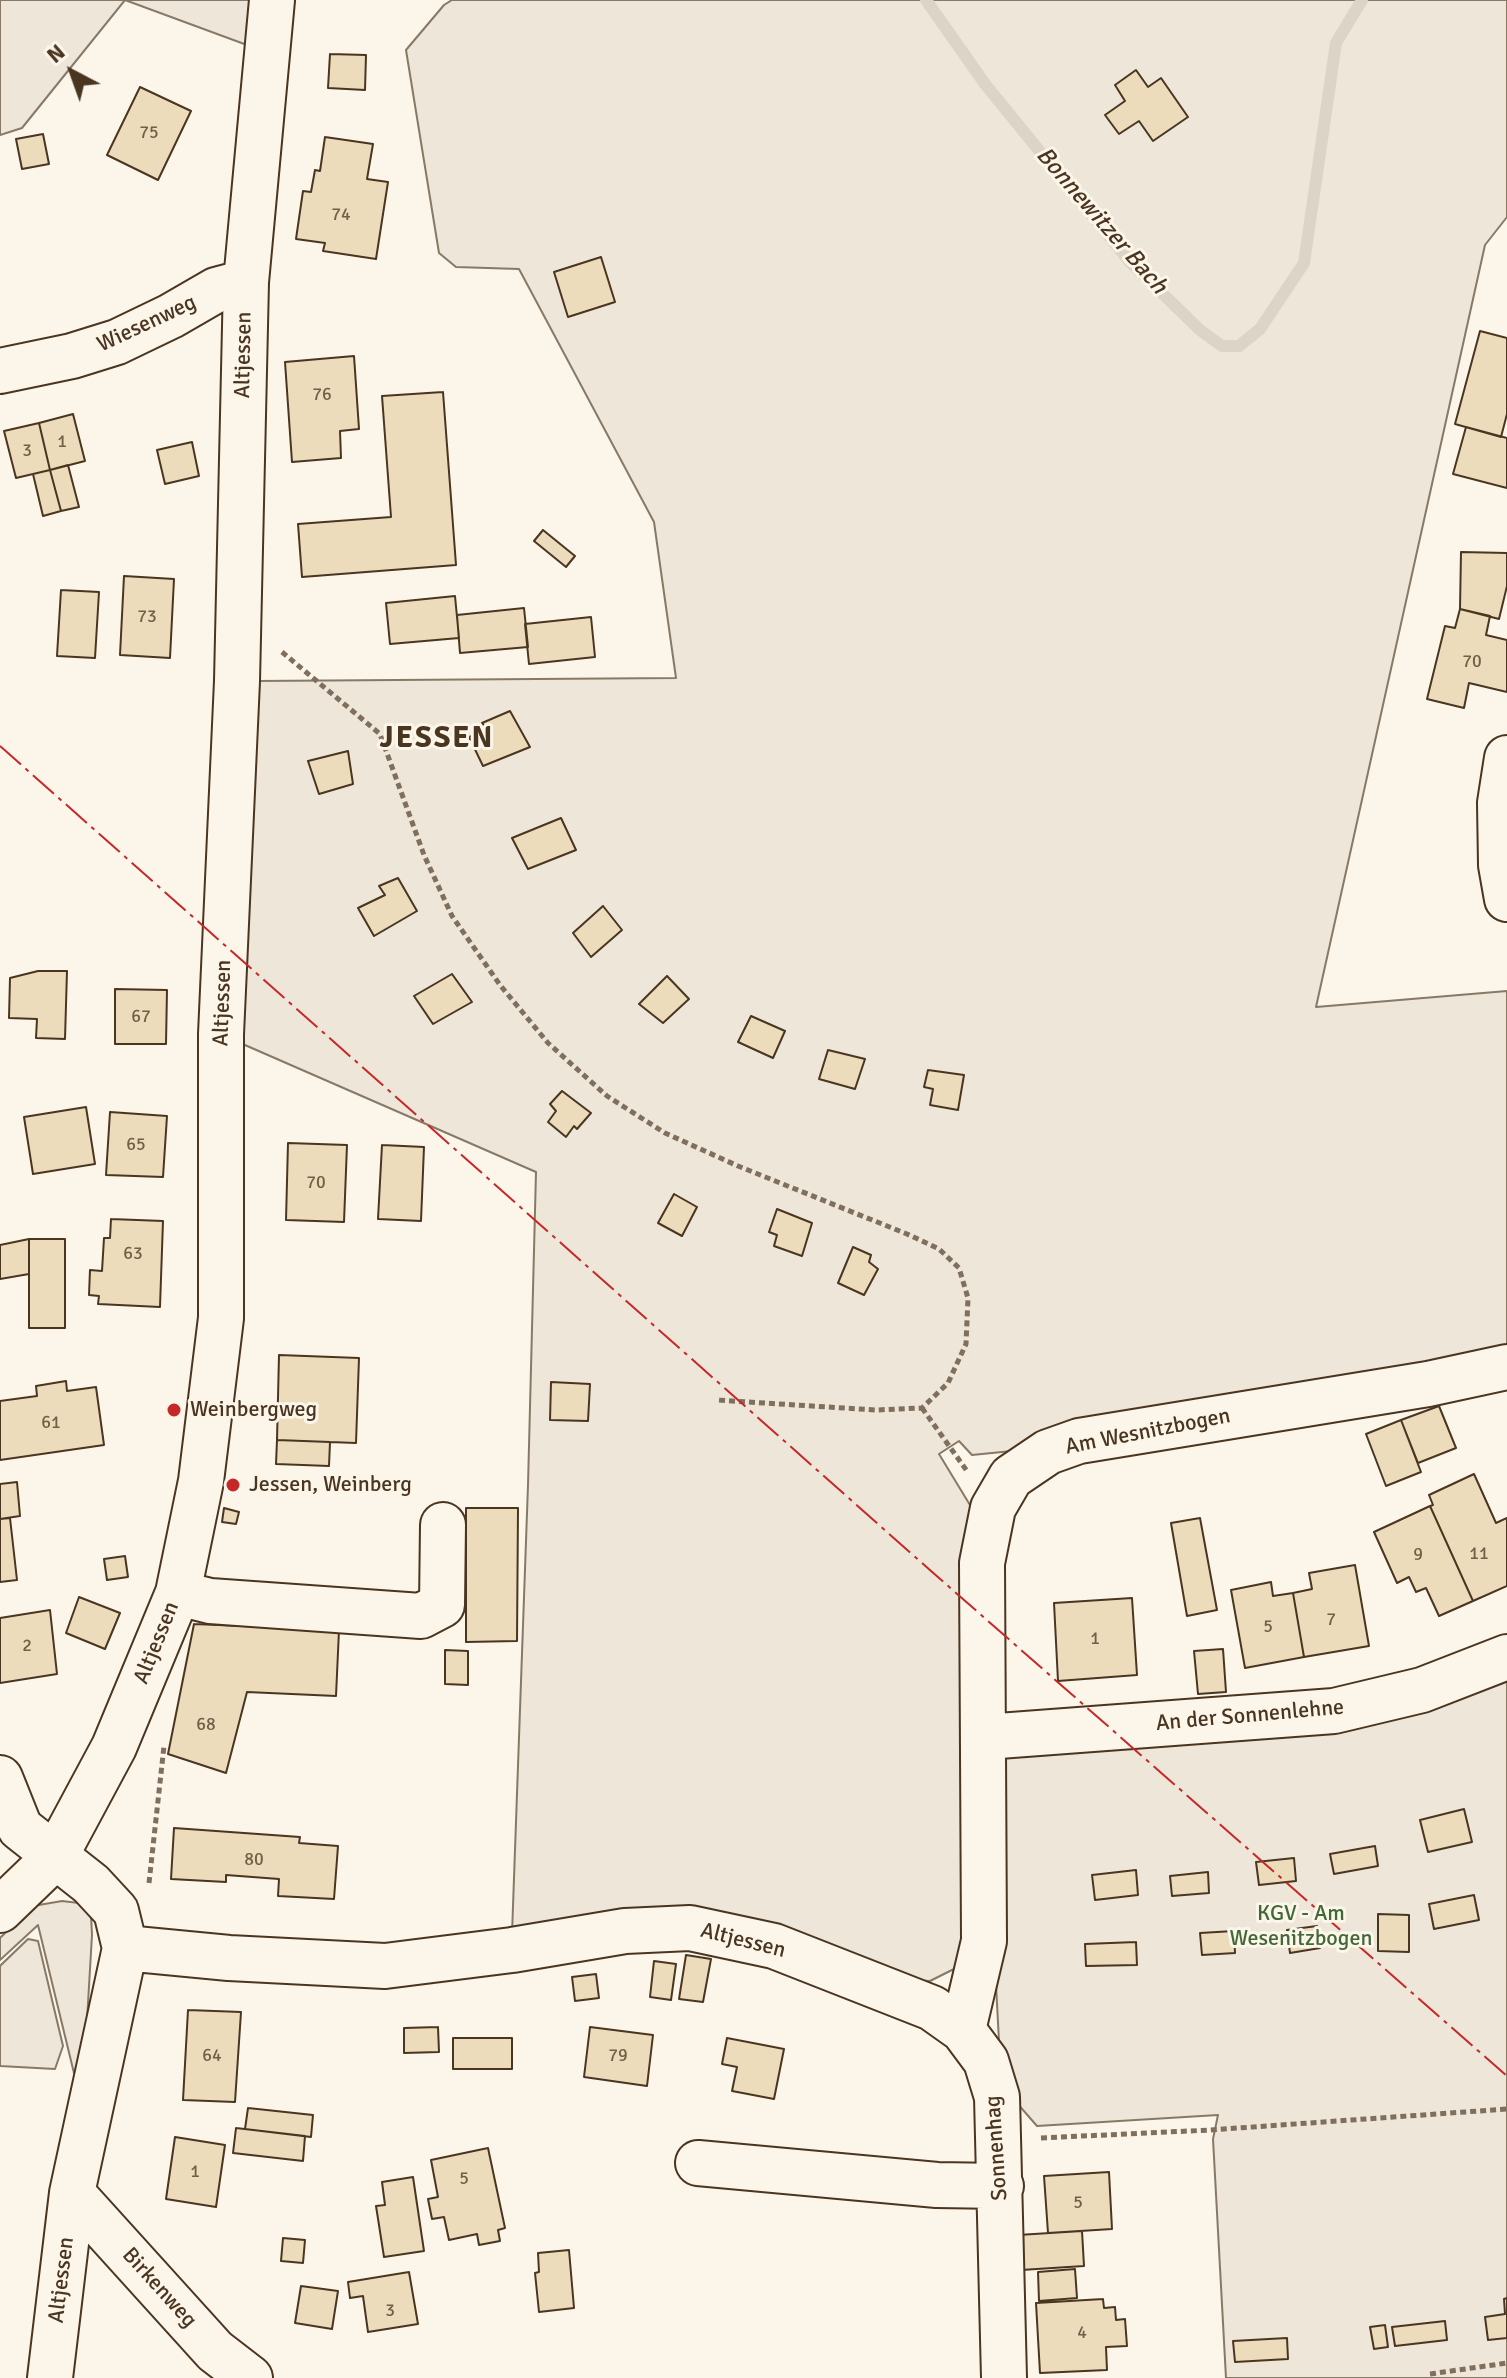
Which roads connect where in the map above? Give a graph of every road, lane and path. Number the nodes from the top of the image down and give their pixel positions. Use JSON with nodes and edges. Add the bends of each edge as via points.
{"nodes":[{"id":1,"x":272,"y":0,"type":"edge"},
{"id":2,"x":246,"y":282,"type":"junction"},
{"id":3,"x":0,"y":371,"type":"edge"},
{"id":4,"x":238,"y":615,"type":"junction"},
{"id":5,"x":1507,"y":758,"type":"edge"},
{"id":6,"x":1507,"y":899,"type":"edge"},
{"id":7,"x":1507,"y":1367,"type":"edge"},
{"id":8,"x":717,"y":1400,"type":"dead end"},
{"id":9,"x":922,"y":1408,"type":"junction"},
{"id":10,"x":993,"y":1508,"type":"junction"},
{"id":11,"x":443,"y":1525,"type":"dead end"},
{"id":12,"x":178,"y":1593,"type":"junction"},
{"id":13,"x":1507,"y":1657,"type":"edge"},
{"id":14,"x":985,"y":1737,"type":"junction"},
{"id":15,"x":165,"y":1742,"type":"dead end"},
{"id":16,"x":0,"y":1778,"type":"edge"},
{"id":17,"x":55,"y":1857,"type":"junction"},
{"id":18,"x":0,"y":1910,"type":"edge"},
{"id":19,"x":125,"y":1948,"type":"junction"},
{"id":20,"x":963,"y":2030,"type":"junction"},
{"id":21,"x":1507,"y":2109,"type":"edge"},
{"id":22,"x":1000,"y":2142,"type":"junction"},
{"id":23,"x":698,"y":2163,"type":"dead end"},
{"id":24,"x":1001,"y":2186,"type":"junction"},
{"id":25,"x":72,"y":2193,"type":"junction"},
{"id":26,"x":1507,"y":2363,"type":"edge"},
{"id":27,"x":1430,"y":2374,"type":"dead end"},
{"id":28,"x":50,"y":2378,"type":"edge"},
{"id":29,"x":250,"y":2378,"type":"edge"},
{"id":30,"x":1004,"y":2378,"type":"edge"}],
"edges":[{"from":1,"to":2,"type":"street","name":"Altjessen"},
{"from":2,"to":3,"type":"street","name":"Wiesenweg","via":[[216,290],[117,342]]},
{"from":2,"to":4,"type":"street","name":"Altjessen"},
{"from":4,"to":9,"type":"path","via":[[380,734],[452,916],[548,1043],[607,1096],[665,1133],[907,1234],[939,1249],[959,1268],[968,1298],[966,1344],[948,1383]]},
{"from":4,"to":12,"type":"street","name":"Altjessen","via":[[221,1034],[221,1318],[201,1481]]},
{"from":5,"to":6,"type":"street","via":[[1500,803]]},
{"from":7,"to":10,"type":"street","name":"Am Wesnitzbogen","via":[[1079,1441],[1048,1452],[1011,1477]]},
{"from":8,"to":9,"type":"path"},
{"from":9,"to":10,"type":"path"},
{"from":10,"to":14,"type":"street","name":"Am Wesnitzbogen","via":[[982,1563]]},
{"from":11,"to":12,"type":"street","via":[[442,1605],[421,1616],[210,1601]]},
{"from":12,"to":17,"type":"street","name":"Altjessen","via":[[114,1747]]},
{"from":13,"to":14,"type":"street","name":"An der Sonnenlehne","via":[[1422,1690],[1334,1711]]},
{"from":14,"to":20,"type":"street","via":[[984,1941]]},
{"from":15,"to":19,"type":"path","via":[[144,1927]]},
{"from":16,"to":17,"type":"street","via":[[20,1828]]},
{"from":17,"to":18,"type":"street"},
{"from":17,"to":19,"type":"street","name":"Altjessen","via":[[116,1911]]},
{"from":19,"to":20,"type":"street","name":"Altjessen","via":[[385,1966],[625,1931],[690,1928],[774,1946],[932,2008]]},
{"from":19,"to":25,"type":"street","name":"Altjessen"},
{"from":20,"to":22,"type":"street","name":"Sonnenhag","via":[[986,2061],[997,2097]]},
{"from":21,"to":22,"type":"path"},
{"from":22,"to":24,"type":"street","name":"Sonnenhag"},
{"from":23,"to":24,"type":"street"},
{"from":24,"to":30,"type":"street","name":"Sonnenhag"},
{"from":25,"to":28,"type":"street","name":"Altjessen"},
{"from":25,"to":29,"type":"street","name":"Birkenweg","via":[[215,2351]]},
{"from":26,"to":27,"type":"path"}]}
